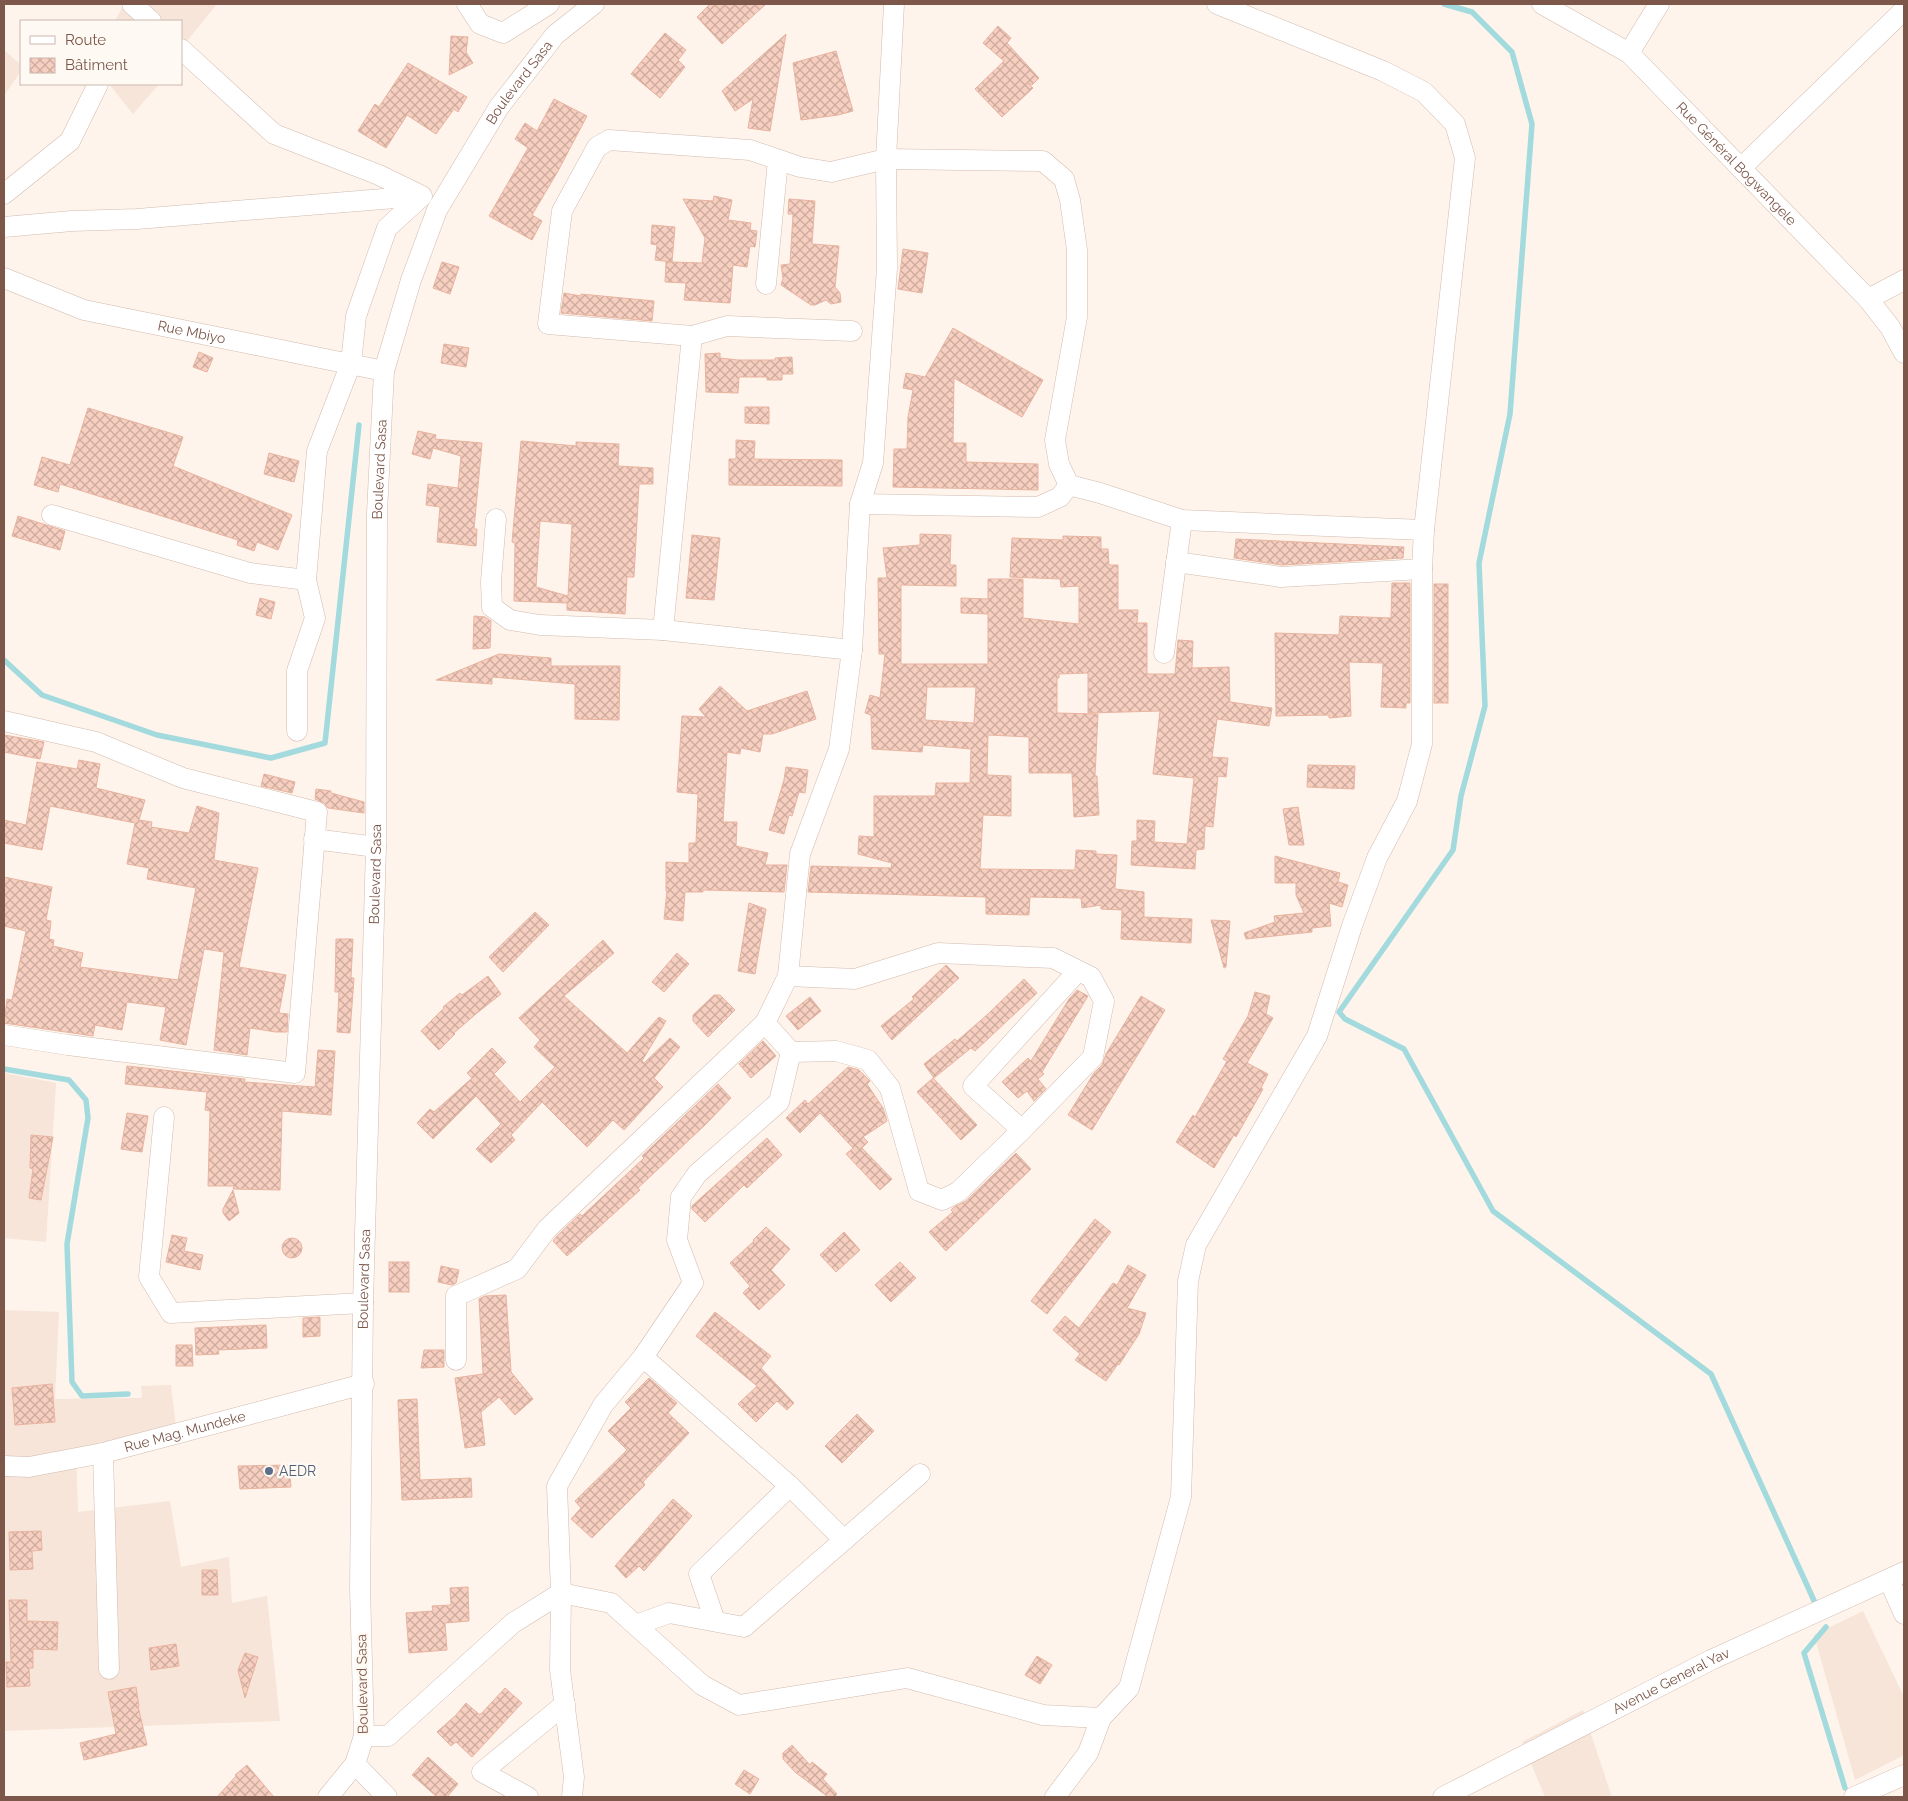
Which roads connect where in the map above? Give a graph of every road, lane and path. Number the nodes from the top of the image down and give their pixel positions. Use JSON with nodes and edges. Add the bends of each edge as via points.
{"nodes":[{"id":1,"x":467,"y":4,"type":"edge"},
{"id":2,"x":549,"y":4,"type":"edge"},
{"id":3,"x":594,"y":4,"type":"edge"},
{"id":4,"x":894,"y":4,"type":"edge"},
{"id":5,"x":1218,"y":4,"type":"edge"},
{"id":6,"x":1542,"y":4,"type":"edge"},
{"id":7,"x":1659,"y":4,"type":"edge"},
{"id":8,"x":1904,"y":10,"type":"edge"},
{"id":9,"x":182,"y":50,"type":"edge"},
{"id":10,"x":1629,"y":52,"type":"junction"},
{"id":11,"x":98,"y":85,"type":"edge"},
{"id":12,"x":886,"y":159,"type":"junction"},
{"id":13,"x":778,"y":160,"type":"junction"},
{"id":14,"x":1741,"y":168,"type":"junction"},
{"id":15,"x":4,"y":194,"type":"edge"},
{"id":16,"x":422,"y":196,"type":"junction"},
{"id":17,"x":437,"y":210,"type":"junction"},
{"id":18,"x":4,"y":227,"type":"edge"},
{"id":19,"x":4,"y":278,"type":"edge"},
{"id":20,"x":1904,"y":280,"type":"edge"},
{"id":21,"x":766,"y":284,"type":"dead end"},
{"id":22,"x":1868,"y":299,"type":"junction"},
{"id":23,"x":852,"y":331,"type":"dead end"},
{"id":24,"x":692,"y":336,"type":"junction"},
{"id":25,"x":1904,"y":353,"type":"edge"},
{"id":26,"x":351,"y":363,"type":"junction"},
{"id":27,"x":384,"y":371,"type":"junction"},
{"id":28,"x":1069,"y":486,"type":"junction"},
{"id":29,"x":860,"y":504,"type":"junction"},
{"id":30,"x":52,"y":515,"type":"dead end"},
{"id":31,"x":496,"y":519,"type":"dead end"},
{"id":32,"x":1182,"y":520,"type":"junction"},
{"id":33,"x":1424,"y":530,"type":"junction"},
{"id":34,"x":1176,"y":562,"type":"junction"},
{"id":35,"x":1422,"y":569,"type":"junction"},
{"id":36,"x":306,"y":580,"type":"junction"},
{"id":37,"x":663,"y":630,"type":"junction"},
{"id":38,"x":852,"y":650,"type":"junction"},
{"id":39,"x":1164,"y":653,"type":"dead end"},
{"id":40,"x":4,"y":721,"type":"edge"},
{"id":41,"x":297,"y":731,"type":"dead end"},
{"id":42,"x":314,"y":839,"type":"junction"},
{"id":43,"x":376,"y":847,"type":"junction"},
{"id":44,"x":1078,"y":971,"type":"junction"},
{"id":45,"x":788,"y":976,"type":"junction"},
{"id":46,"x":765,"y":1023,"type":"junction"},
{"id":47,"x":4,"y":1035,"type":"edge"},
{"id":48,"x":791,"y":1052,"type":"junction"},
{"id":49,"x":164,"y":1117,"type":"dead end"},
{"id":50,"x":1022,"y":1130,"type":"junction"},
{"id":51,"x":363,"y":1304,"type":"junction"},
{"id":52,"x":643,"y":1357,"type":"junction"},
{"id":53,"x":456,"y":1360,"type":"dead end"},
{"id":54,"x":364,"y":1384,"type":"junction"},
{"id":55,"x":103,"y":1453,"type":"junction"},
{"id":56,"x":4,"y":1466,"type":"edge"},
{"id":57,"x":920,"y":1474,"type":"dead end"},
{"id":58,"x":790,"y":1486,"type":"junction"},
{"id":59,"x":844,"y":1540,"type":"junction"},
{"id":60,"x":1897,"y":1576,"type":"edge"},
{"id":61,"x":561,"y":1594,"type":"junction"},
{"id":62,"x":1904,"y":1614,"type":"edge"},
{"id":63,"x":714,"y":1621,"type":"junction"},
{"id":64,"x":636,"y":1625,"type":"junction"},
{"id":65,"x":109,"y":1669,"type":"dead end"},
{"id":66,"x":565,"y":1704,"type":"junction"},
{"id":67,"x":1101,"y":1718,"type":"junction"},
{"id":68,"x":364,"y":1736,"type":"junction"},
{"id":69,"x":355,"y":1764,"type":"junction"},
{"id":70,"x":1904,"y":1776,"type":"edge"},
{"id":71,"x":328,"y":1797,"type":"edge"},
{"id":72,"x":387,"y":1797,"type":"edge"},
{"id":73,"x":528,"y":1797,"type":"edge"},
{"id":74,"x":572,"y":1797,"type":"edge"},
{"id":75,"x":1055,"y":1797,"type":"edge"},
{"id":76,"x":1443,"y":1797,"type":"edge"},
{"id":77,"x":1854,"y":1797,"type":"edge"}],
"edges":[{"from":1,"to":2,"type":"street","via":[[480,24],[503,33]]},
{"from":3,"to":17,"type":"street","name":"Boulevard Sasa","via":[[555,35],[499,107]]},
{"from":4,"to":12,"type":"street"},
{"from":5,"to":33,"type":"street","via":[[1383,71],[1424,92],[1455,124],[1465,158]]},
{"from":6,"to":10,"type":"street","name":"Rue Général Bogwangele"},
{"from":7,"to":10,"type":"street"},
{"from":8,"to":14,"type":"street"},
{"from":9,"to":16,"type":"street","via":[[274,134],[379,175]]},
{"from":10,"to":14,"type":"street","name":"Rue Général Bogwangele"},
{"from":11,"to":15,"type":"street","via":[[70,140]]},
{"from":12,"to":13,"type":"street","via":[[831,172]]},
{"from":12,"to":28,"type":"street","via":[[1043,161],[1064,179],[1077,250],[1077,317],[1056,440],[1059,464]]},
{"from":12,"to":29,"type":"street","via":[[887,268],[873,463]]},
{"from":13,"to":21,"type":"street"},
{"from":13,"to":24,"type":"street","via":[[750,150],[609,140],[597,147],[562,210],[548,324]]},
{"from":14,"to":22,"type":"street","name":"Rue Général Bogwangele"},
{"from":16,"to":17,"type":"street"},
{"from":16,"to":18,"type":"street","via":[[137,220]]},
{"from":16,"to":26,"type":"street","via":[[387,228],[356,316]]},
{"from":17,"to":27,"type":"street","name":"Boulevard Sasa","via":[[411,280]]},
{"from":19,"to":26,"type":"street","name":"Rue Mbiyo","via":[[84,310]]},
{"from":20,"to":22,"type":"street"},
{"from":22,"to":25,"type":"street","name":"Rue Général Bogwangele","via":[[1890,327]]},
{"from":23,"to":24,"type":"street","via":[[727,326]]},
{"from":24,"to":37,"type":"street"},
{"from":26,"to":27,"type":"street","name":"Rue Mbiyo"},
{"from":26,"to":36,"type":"street","via":[[317,451]]},
{"from":27,"to":43,"type":"street","name":"Boulevard Sasa","via":[[377,513]]},
{"from":28,"to":29,"type":"street","via":[[1060,497],[1038,507]]},
{"from":28,"to":32,"type":"street"},
{"from":29,"to":38,"type":"street"},
{"from":30,"to":36,"type":"street","via":[[250,573]]},
{"from":31,"to":37,"type":"street","via":[[492,607],[510,620],[540,625]]},
{"from":32,"to":33,"type":"street"},
{"from":32,"to":34,"type":"street"},
{"from":33,"to":35,"type":"street"},
{"from":34,"to":35,"type":"street","via":[[1282,577]]},
{"from":34,"to":39,"type":"street"},
{"from":35,"to":67,"type":"street","via":[[1422,744],[1408,801],[1377,858],[1317,1036],[1196,1245],[1188,1281],[1181,1498],[1129,1688]]},
{"from":36,"to":41,"type":"street","via":[[315,618],[297,671]]},
{"from":37,"to":38,"type":"street"},
{"from":38,"to":45,"type":"street","via":[[839,749],[800,854]]},
{"from":40,"to":42,"type":"street","via":[[96,742],[183,778],[317,812]]},
{"from":42,"to":43,"type":"street"},
{"from":42,"to":47,"type":"street","via":[[295,1073],[68,1046]]},
{"from":43,"to":51,"type":"street","name":"Boulevard Sasa"},
{"from":44,"to":45,"type":"street","via":[[1053,958],[938,953],[855,979]]},
{"from":44,"to":50,"type":"street","via":[[1091,977],[1104,1001],[1093,1057]]},
{"from":44,"to":50,"type":"street","via":[[973,1086]]},
{"from":45,"to":46,"type":"street"},
{"from":46,"to":48,"type":"street"},
{"from":46,"to":53,"type":"street","via":[[547,1229],[517,1269],[456,1296]]},
{"from":48,"to":50,"type":"street","via":[[836,1051],[868,1060],[890,1088],[919,1191],[942,1200],[958,1192]]},
{"from":48,"to":52,"type":"street","via":[[779,1102],[697,1174],[681,1197],[677,1240],[693,1283]]},
{"from":49,"to":51,"type":"street","via":[[150,1277],[171,1312]]},
{"from":51,"to":54,"type":"street","name":"Boulevard Sasa"},
{"from":52,"to":58,"type":"street"},
{"from":52,"to":61,"type":"street","via":[[603,1406],[557,1486]]},
{"from":54,"to":55,"type":"street","name":"Rue Mag. Mundeke"},
{"from":54,"to":68,"type":"street","name":"Boulevard Sasa","via":[[360,1588]]},
{"from":55,"to":56,"type":"street","name":"Rue Mag. Mundeke","via":[[29,1467]]},
{"from":55,"to":65,"type":"street"},
{"from":57,"to":59,"type":"street"},
{"from":58,"to":59,"type":"street"},
{"from":58,"to":63,"type":"street","via":[[699,1574]]},
{"from":59,"to":63,"type":"street","via":[[744,1627]]},
{"from":60,"to":62,"type":"street"},
{"from":60,"to":76,"type":"street","name":"Avenue General Yav","via":[[1711,1660]]},
{"from":61,"to":64,"type":"street","via":[[611,1603]]},
{"from":61,"to":66,"type":"street","via":[[560,1670]]},
{"from":61,"to":68,"type":"street","via":[[513,1623],[388,1736]]},
{"from":63,"to":64,"type":"street","via":[[669,1613]]},
{"from":64,"to":67,"type":"street","via":[[702,1685],[739,1705],[907,1678],[1043,1715]]},
{"from":66,"to":73,"type":"street","via":[[482,1772]]},
{"from":66,"to":74,"type":"street","via":[[574,1777]]},
{"from":67,"to":75,"type":"street","via":[[1088,1753]]},
{"from":68,"to":69,"type":"street","name":"Boulevard Sasa"},
{"from":69,"to":71,"type":"street","name":"Boulevard Sasa"},
{"from":69,"to":72,"type":"street"},
{"from":70,"to":77,"type":"street"}]}
